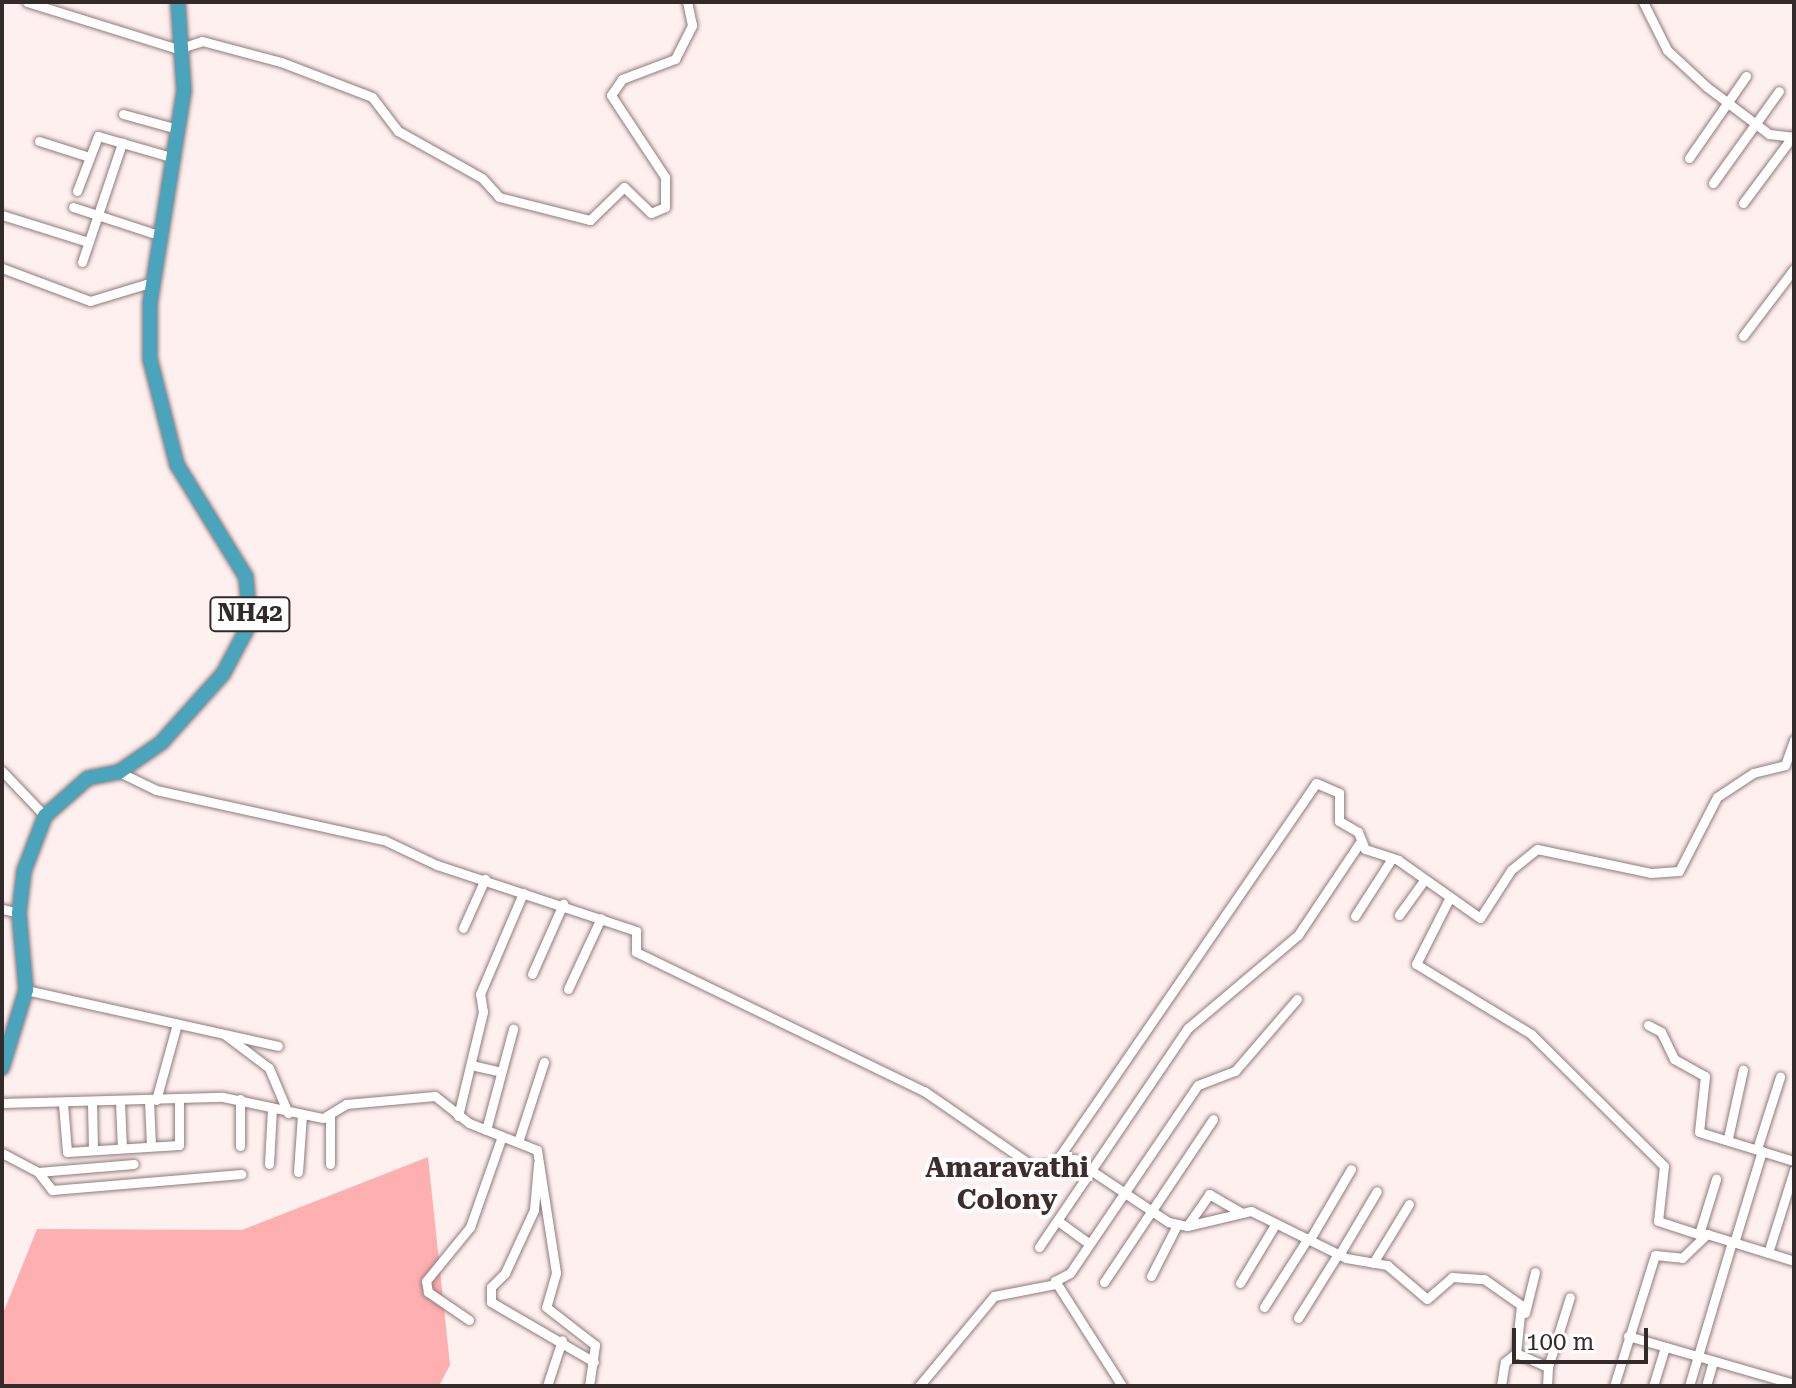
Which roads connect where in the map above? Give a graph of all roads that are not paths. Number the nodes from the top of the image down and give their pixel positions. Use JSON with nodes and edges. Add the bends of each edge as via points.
{"nodes":[{"id":1,"x":27,"y":2,"type":"edge"},
{"id":2,"x":178,"y":2,"type":"edge"},
{"id":3,"x":687,"y":2,"type":"edge"},
{"id":4,"x":1643,"y":2,"type":"edge"},
{"id":5,"x":184,"y":49,"type":"junction"},
{"id":6,"x":1746,"y":76,"type":"dead end"},
{"id":7,"x":1779,"y":91,"type":"dead end"},
{"id":8,"x":1728,"y":103,"type":"junction"},
{"id":9,"x":123,"y":114,"type":"dead end"},
{"id":10,"x":1756,"y":124,"type":"junction"},
{"id":11,"x":178,"y":129,"type":"junction"},
{"id":12,"x":1794,"y":136,"type":"edge"},
{"id":13,"x":39,"y":141,"type":"dead end"},
{"id":14,"x":122,"y":143,"type":"junction"},
{"id":15,"x":89,"y":157,"type":"junction"},
{"id":16,"x":174,"y":158,"type":"junction"},
{"id":17,"x":1689,"y":158,"type":"dead end"},
{"id":18,"x":1713,"y":183,"type":"dead end"},
{"id":19,"x":77,"y":191,"type":"dead end"},
{"id":20,"x":1743,"y":203,"type":"dead end"},
{"id":21,"x":73,"y":207,"type":"dead end"},
{"id":22,"x":2,"y":215,"type":"edge"},
{"id":23,"x":97,"y":215,"type":"junction"},
{"id":24,"x":161,"y":236,"type":"junction"},
{"id":25,"x":88,"y":242,"type":"junction"},
{"id":26,"x":82,"y":262,"type":"dead end"},
{"id":27,"x":2,"y":268,"type":"edge"},
{"id":28,"x":1794,"y":269,"type":"edge"},
{"id":29,"x":153,"y":282,"type":"junction"},
{"id":30,"x":1743,"y":336,"type":"dead end"},
{"id":31,"x":1794,"y":740,"type":"edge"},
{"id":32,"x":2,"y":771,"type":"edge"},
{"id":33,"x":119,"y":772,"type":"junction"},
{"id":34,"x":45,"y":816,"type":"junction"},
{"id":35,"x":1361,"y":841,"type":"junction"},
{"id":36,"x":1391,"y":860,"type":"junction"},
{"id":37,"x":485,"y":879,"type":"junction"},
{"id":38,"x":1425,"y":879,"type":"junction"},
{"id":39,"x":523,"y":893,"type":"junction"},
{"id":40,"x":1450,"y":897,"type":"junction"},
{"id":41,"x":563,"y":904,"type":"junction"},
{"id":42,"x":2,"y":909,"type":"edge"},
{"id":43,"x":19,"y":913,"type":"junction"},
{"id":44,"x":1399,"y":915,"type":"dead end"},
{"id":45,"x":1355,"y":916,"type":"dead end"},
{"id":46,"x":601,"y":918,"type":"junction"},
{"id":47,"x":463,"y":928,"type":"dead end"},
{"id":48,"x":532,"y":974,"type":"dead end"},
{"id":49,"x":568,"y":989,"type":"dead end"},
{"id":50,"x":26,"y":990,"type":"junction"},
{"id":51,"x":1297,"y":999,"type":"dead end"},
{"id":52,"x":177,"y":1024,"type":"junction"},
{"id":53,"x":1648,"y":1025,"type":"dead end"},
{"id":54,"x":513,"y":1029,"type":"dead end"},
{"id":55,"x":224,"y":1034,"type":"junction"},
{"id":56,"x":278,"y":1046,"type":"dead end"},
{"id":57,"x":544,"y":1062,"type":"dead end"},
{"id":58,"x":471,"y":1065,"type":"junction"},
{"id":59,"x":2,"y":1068,"type":"edge"},
{"id":60,"x":1743,"y":1070,"type":"dead end"},
{"id":61,"x":501,"y":1072,"type":"junction"},
{"id":62,"x":1780,"y":1077,"type":"dead end"},
{"id":63,"x":179,"y":1099,"type":"junction"},
{"id":64,"x":240,"y":1099,"type":"junction"},
{"id":65,"x":153,"y":1100,"type":"junction"},
{"id":66,"x":120,"y":1101,"type":"junction"},
{"id":67,"x":92,"y":1102,"type":"junction"},
{"id":68,"x":2,"y":1103,"type":"edge"},
{"id":69,"x":63,"y":1104,"type":"junction"},
{"id":70,"x":272,"y":1108,"type":"junction"},
{"id":71,"x":288,"y":1113,"type":"junction"},
{"id":72,"x":302,"y":1115,"type":"junction"},
{"id":73,"x":330,"y":1115,"type":"junction"},
{"id":74,"x":458,"y":1116,"type":"junction"},
{"id":75,"x":1213,"y":1119,"type":"dead end"},
{"id":76,"x":486,"y":1130,"type":"junction"},
{"id":77,"x":502,"y":1136,"type":"junction"},
{"id":78,"x":1728,"y":1138,"type":"junction"},
{"id":79,"x":519,"y":1139,"type":"junction"},
{"id":80,"x":151,"y":1146,"type":"junction"},
{"id":81,"x":240,"y":1146,"type":"dead end"},
{"id":82,"x":122,"y":1148,"type":"junction"},
{"id":83,"x":93,"y":1150,"type":"junction"},
{"id":84,"x":1760,"y":1150,"type":"junction"},
{"id":85,"x":2,"y":1153,"type":"edge"},
{"id":86,"x":539,"y":1157,"type":"junction"},
{"id":87,"x":1794,"y":1161,"type":"edge"},
{"id":88,"x":1056,"y":1162,"type":"junction"},
{"id":89,"x":134,"y":1164,"type":"dead end"},
{"id":90,"x":269,"y":1164,"type":"dead end"},
{"id":91,"x":330,"y":1164,"type":"dead end"},
{"id":92,"x":1351,"y":1169,"type":"dead end"},
{"id":93,"x":1794,"y":1170,"type":"edge"},
{"id":94,"x":1094,"y":1171,"type":"junction"},
{"id":95,"x":38,"y":1172,"type":"junction"},
{"id":96,"x":298,"y":1172,"type":"dead end"},
{"id":97,"x":241,"y":1174,"type":"dead end"},
{"id":98,"x":1716,"y":1179,"type":"dead end"},
{"id":99,"x":1377,"y":1191,"type":"dead end"},
{"id":100,"x":1122,"y":1192,"type":"junction"},
{"id":101,"x":1409,"y":1204,"type":"dead end"},
{"id":102,"x":1240,"y":1212,"type":"junction"},
{"id":103,"x":1152,"y":1214,"type":"junction"},
{"id":104,"x":1058,"y":1221,"type":"junction"},
{"id":105,"x":1182,"y":1225,"type":"junction"},
{"id":106,"x":1273,"y":1228,"type":"junction"},
{"id":107,"x":1700,"y":1234,"type":"junction"},
{"id":108,"x":1309,"y":1238,"type":"junction"},
{"id":109,"x":1733,"y":1242,"type":"junction"},
{"id":110,"x":1088,"y":1243,"type":"junction"},
{"id":111,"x":1039,"y":1247,"type":"dead end"},
{"id":112,"x":1768,"y":1253,"type":"junction"},
{"id":113,"x":1339,"y":1255,"type":"junction"},
{"id":114,"x":1794,"y":1261,"type":"edge"},
{"id":115,"x":1373,"y":1263,"type":"junction"},
{"id":116,"x":1535,"y":1272,"type":"dead end"},
{"id":117,"x":1151,"y":1276,"type":"dead end"},
{"id":118,"x":1104,"y":1282,"type":"dead end"},
{"id":119,"x":1240,"y":1283,"type":"dead end"},
{"id":120,"x":1055,"y":1284,"type":"junction"},
{"id":121,"x":1570,"y":1297,"type":"dead end"},
{"id":122,"x":1264,"y":1307,"type":"dead end"},
{"id":123,"x":1525,"y":1313,"type":"junction"},
{"id":124,"x":1298,"y":1318,"type":"dead end"},
{"id":125,"x":469,"y":1320,"type":"dead end"},
{"id":126,"x":1628,"y":1336,"type":"junction"},
{"id":127,"x":562,"y":1340,"type":"junction"},
{"id":128,"x":1665,"y":1347,"type":"junction"},
{"id":129,"x":1516,"y":1353,"type":"junction"},
{"id":130,"x":1698,"y":1356,"type":"junction"},
{"id":131,"x":1713,"y":1361,"type":"junction"},
{"id":132,"x":594,"y":1362,"type":"junction"},
{"id":133,"x":1548,"y":1367,"type":"junction"},
{"id":134,"x":1766,"y":1381,"type":"edge"},
{"id":135,"x":1794,"y":1384,"type":"edge"},
{"id":136,"x":547,"y":1386,"type":"edge"},
{"id":137,"x":589,"y":1386,"type":"edge"},
{"id":138,"x":919,"y":1386,"type":"edge"},
{"id":139,"x":1122,"y":1386,"type":"edge"},
{"id":140,"x":1501,"y":1386,"type":"edge"},
{"id":141,"x":1547,"y":1386,"type":"edge"},
{"id":142,"x":1614,"y":1386,"type":"edge"},
{"id":143,"x":1653,"y":1386,"type":"edge"},
{"id":144,"x":1689,"y":1386,"type":"edge"},
{"id":145,"x":1706,"y":1386,"type":"edge"}],
"edges":[{"from":1,"to":5,"type":"street"},
{"from":2,"to":5,"type":"highway","number":"NH42"},
{"from":3,"to":5,"type":"street","via":[[692,25],[675,59],[622,79],[611,95],[665,177],[662,212],[651,213],[624,187],[590,220],[499,197],[482,178],[398,131],[372,97],[281,62],[202,41]]},
{"from":4,"to":8,"type":"street","via":[[1667,50]]},
{"from":5,"to":11,"type":"highway","number":"NH42"},
{"from":6,"to":8,"type":"street"},
{"from":7,"to":10,"type":"street"},
{"from":8,"to":10,"type":"street"},
{"from":8,"to":17,"type":"street"},
{"from":9,"to":11,"type":"street"},
{"from":10,"to":12,"type":"street"},
{"from":10,"to":18,"type":"street"},
{"from":11,"to":16,"type":"highway","number":"NH42"},
{"from":12,"to":20,"type":"street"},
{"from":13,"to":15,"type":"street"},
{"from":14,"to":15,"type":"street","via":[[98,136]]},
{"from":14,"to":16,"type":"street"},
{"from":14,"to":23,"type":"street"},
{"from":15,"to":19,"type":"street"},
{"from":16,"to":24,"type":"highway","number":"NH42"},
{"from":21,"to":23,"type":"street"},
{"from":22,"to":25,"type":"street"},
{"from":23,"to":24,"type":"street"},
{"from":23,"to":25,"type":"street"},
{"from":24,"to":29,"type":"highway","number":"NH42"},
{"from":25,"to":26,"type":"street"},
{"from":27,"to":29,"type":"street","via":[[90,301]]},
{"from":28,"to":30,"type":"street"},
{"from":29,"to":33,"type":"highway","number":"NH42","via":[[156,394],[177,465],[246,577],[250,623],[197,708]]},
{"from":31,"to":40,"type":"street","via":[[1785,765],[1753,773],[1717,797],[1679,871],[1651,873],[1543,848],[1511,870],[1482,917]]},
{"from":32,"to":34,"type":"street"},
{"from":33,"to":34,"type":"highway","number":"NH42","via":[[88,778]]},
{"from":33,"to":37,"type":"street","via":[[156,790],[384,840]]},
{"from":34,"to":43,"type":"highway","number":"NH42","via":[[24,871]]},
{"from":35,"to":36,"type":"street"},
{"from":35,"to":88,"type":"street","via":[[1339,821],[1339,793],[1316,783]]},
{"from":35,"to":94,"type":"street","via":[[1298,935],[1188,1028]]},
{"from":36,"to":38,"type":"street"},
{"from":36,"to":45,"type":"street"},
{"from":37,"to":39,"type":"street"},
{"from":37,"to":47,"type":"street"},
{"from":38,"to":40,"type":"street"},
{"from":38,"to":44,"type":"street"},
{"from":39,"to":41,"type":"street"},
{"from":39,"to":58,"type":"street","via":[[480,994]]},
{"from":40,"to":107,"type":"street","via":[[1416,964],[1531,1034],[1664,1166],[1658,1221]]},
{"from":41,"to":46,"type":"street"},
{"from":41,"to":48,"type":"street"},
{"from":42,"to":43,"type":"street"},
{"from":43,"to":50,"type":"highway","number":"NH42"},
{"from":46,"to":49,"type":"street"},
{"from":46,"to":88,"type":"street","via":[[637,932],[636,952],[924,1091],[1034,1167]]},
{"from":50,"to":52,"type":"street"},
{"from":50,"to":59,"type":"highway","number":"NH42"},
{"from":51,"to":100,"type":"street","via":[[1235,1071],[1198,1085]]},
{"from":52,"to":55,"type":"street"},
{"from":52,"to":65,"type":"street"},
{"from":53,"to":78,"type":"street","via":[[1661,1032],[1674,1059],[1705,1076],[1696,1129]]},
{"from":54,"to":61,"type":"street"},
{"from":55,"to":56,"type":"street"},
{"from":55,"to":71,"type":"street","via":[[269,1068]]},
{"from":57,"to":79,"type":"street"},
{"from":58,"to":61,"type":"street"},
{"from":58,"to":74,"type":"street"},
{"from":60,"to":78,"type":"street"},
{"from":61,"to":76,"type":"street"},
{"from":62,"to":84,"type":"street"},
{"from":63,"to":64,"type":"street"},
{"from":63,"to":65,"type":"street"},
{"from":63,"to":80,"type":"street","via":[[179,1143]]},
{"from":64,"to":70,"type":"street"},
{"from":64,"to":81,"type":"street"},
{"from":65,"to":66,"type":"street"},
{"from":65,"to":80,"type":"street"},
{"from":66,"to":67,"type":"street"},
{"from":66,"to":82,"type":"street"},
{"from":67,"to":69,"type":"street"},
{"from":67,"to":83,"type":"street"},
{"from":68,"to":69,"type":"street"},
{"from":69,"to":83,"type":"street","via":[[65,1151]]},
{"from":70,"to":71,"type":"street"},
{"from":70,"to":90,"type":"street"},
{"from":71,"to":72,"type":"street"},
{"from":72,"to":73,"type":"street"},
{"from":72,"to":96,"type":"street"},
{"from":73,"to":74,"type":"street","via":[[346,1104],[424,1094]]},
{"from":73,"to":91,"type":"street"},
{"from":74,"to":76,"type":"street"},
{"from":75,"to":103,"type":"street"},
{"from":76,"to":77,"type":"street"},
{"from":77,"to":79,"type":"street"},
{"from":77,"to":125,"type":"street","via":[[470,1227],[426,1281],[428,1292]]},
{"from":78,"to":84,"type":"street"},
{"from":79,"to":86,"type":"street"},
{"from":80,"to":82,"type":"street"},
{"from":82,"to":83,"type":"street"},
{"from":84,"to":87,"type":"street"},
{"from":84,"to":109,"type":"street"},
{"from":85,"to":95,"type":"street"},
{"from":86,"to":127,"type":"street","via":[[532,1214],[489,1295],[495,1306]]},
{"from":86,"to":132,"type":"street","via":[[556,1273],[547,1311],[595,1345]]},
{"from":88,"to":94,"type":"street","via":[[1074,1159]]},
{"from":89,"to":95,"type":"street"},
{"from":92,"to":108,"type":"street"},
{"from":93,"to":112,"type":"street"},
{"from":94,"to":100,"type":"street"},
{"from":94,"to":104,"type":"street"},
{"from":95,"to":97,"type":"street","via":[[52,1190]]},
{"from":98,"to":107,"type":"street"},
{"from":99,"to":113,"type":"street"},
{"from":100,"to":103,"type":"street"},
{"from":100,"to":110,"type":"street"},
{"from":101,"to":115,"type":"street"},
{"from":102,"to":105,"type":"street"},
{"from":102,"to":105,"type":"street","via":[[1209,1194]]},
{"from":102,"to":106,"type":"street","via":[[1256,1213]]},
{"from":103,"to":105,"type":"street"},
{"from":103,"to":118,"type":"street"},
{"from":104,"to":110,"type":"street"},
{"from":104,"to":111,"type":"street"},
{"from":105,"to":117,"type":"street"},
{"from":106,"to":108,"type":"street"},
{"from":106,"to":119,"type":"street"},
{"from":107,"to":109,"type":"street"},
{"from":107,"to":126,"type":"street","via":[[1682,1258],[1652,1258]]},
{"from":108,"to":113,"type":"street"},
{"from":108,"to":122,"type":"street"},
{"from":109,"to":112,"type":"street"},
{"from":109,"to":130,"type":"street"},
{"from":110,"to":120,"type":"street"},
{"from":112,"to":114,"type":"street"},
{"from":113,"to":115,"type":"street"},
{"from":113,"to":124,"type":"street"},
{"from":115,"to":123,"type":"street","via":[[1391,1267],[1427,1299],[1447,1279],[1470,1274]]},
{"from":116,"to":123,"type":"street"},
{"from":120,"to":138,"type":"street","via":[[994,1296]]},
{"from":120,"to":139,"type":"street"},
{"from":121,"to":133,"type":"street"},
{"from":123,"to":129,"type":"street"},
{"from":126,"to":128,"type":"street"},
{"from":126,"to":142,"type":"street"},
{"from":127,"to":132,"type":"street"},
{"from":127,"to":136,"type":"street"},
{"from":128,"to":130,"type":"street"},
{"from":128,"to":143,"type":"street"},
{"from":129,"to":133,"type":"street"},
{"from":129,"to":140,"type":"street","via":[[1505,1362]]},
{"from":130,"to":131,"type":"street"},
{"from":130,"to":144,"type":"street"},
{"from":131,"to":134,"type":"street"},
{"from":131,"to":145,"type":"street"},
{"from":132,"to":137,"type":"street"},
{"from":133,"to":141,"type":"street"},
{"from":134,"to":135,"type":"street"}]}
